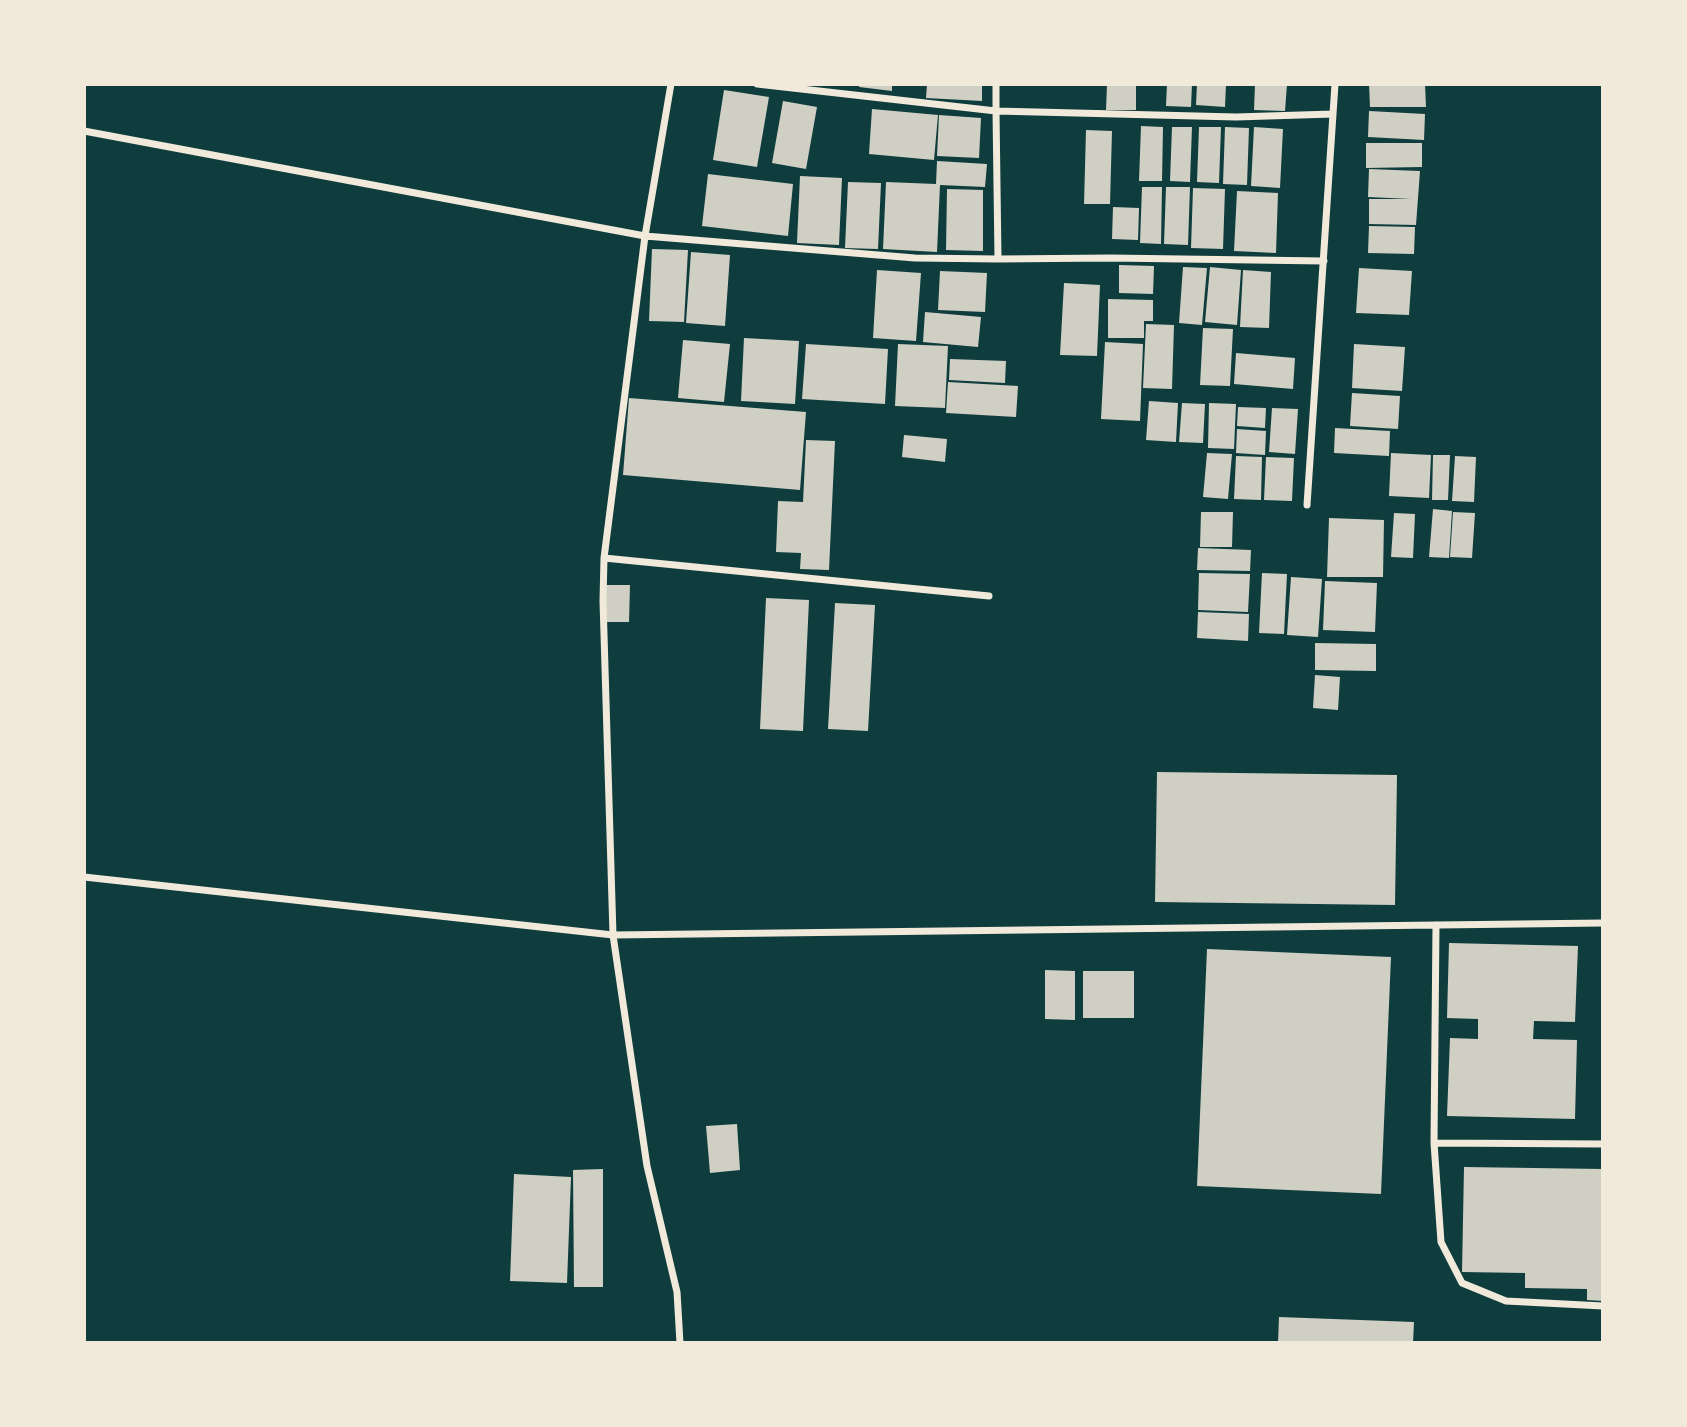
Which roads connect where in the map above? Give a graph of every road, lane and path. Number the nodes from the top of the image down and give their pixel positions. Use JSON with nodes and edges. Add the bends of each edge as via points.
{"nodes":[{"id":1,"x":671,"y":84,"type":"edge"},
{"id":2,"x":757,"y":84,"type":"edge"},
{"id":3,"x":996,"y":84,"type":"edge"},
{"id":4,"x":1335,"y":84,"type":"edge"},
{"id":5,"x":996,"y":111,"type":"junction"},
{"id":6,"x":1333,"y":114,"type":"junction"},
{"id":7,"x":84,"y":131,"type":"edge"},
{"id":8,"x":645,"y":236,"type":"junction"},
{"id":9,"x":998,"y":259,"type":"junction"},
{"id":10,"x":1324,"y":261,"type":"junction"},
{"id":11,"x":1307,"y":505,"type":"dead end"},
{"id":12,"x":604,"y":558,"type":"junction"},
{"id":13,"x":989,"y":596,"type":"dead end"},
{"id":14,"x":84,"y":877,"type":"edge"},
{"id":15,"x":1603,"y":923,"type":"edge"},
{"id":16,"x":1437,"y":925,"type":"junction"},
{"id":17,"x":613,"y":936,"type":"junction"},
{"id":18,"x":1434,"y":1143,"type":"junction"},
{"id":19,"x":1603,"y":1144,"type":"edge"},
{"id":20,"x":1603,"y":1306,"type":"edge"},
{"id":21,"x":680,"y":1343,"type":"edge"}],
"edges":[{"from":1,"to":8,"type":"street"},
{"from":2,"to":5,"type":"street"},
{"from":3,"to":5,"type":"street"},
{"from":4,"to":6,"type":"street"},
{"from":5,"to":6,"type":"street","via":[[1236,117]]},
{"from":5,"to":9,"type":"street"},
{"from":6,"to":10,"type":"street"},
{"from":7,"to":8,"type":"street"},
{"from":8,"to":9,"type":"street","via":[[915,258]]},
{"from":8,"to":12,"type":"street"},
{"from":9,"to":10,"type":"street"},
{"from":10,"to":11,"type":"street"},
{"from":12,"to":13,"type":"street"},
{"from":12,"to":17,"type":"street"},
{"from":14,"to":17,"type":"street"},
{"from":15,"to":16,"type":"street"},
{"from":16,"to":17,"type":"street"},
{"from":16,"to":18,"type":"street"},
{"from":17,"to":21,"type":"street","via":[[647,1166],[677,1292]]},
{"from":18,"to":19,"type":"street"},
{"from":18,"to":20,"type":"street","via":[[1441,1242],[1462,1283],[1506,1301]]}]}
